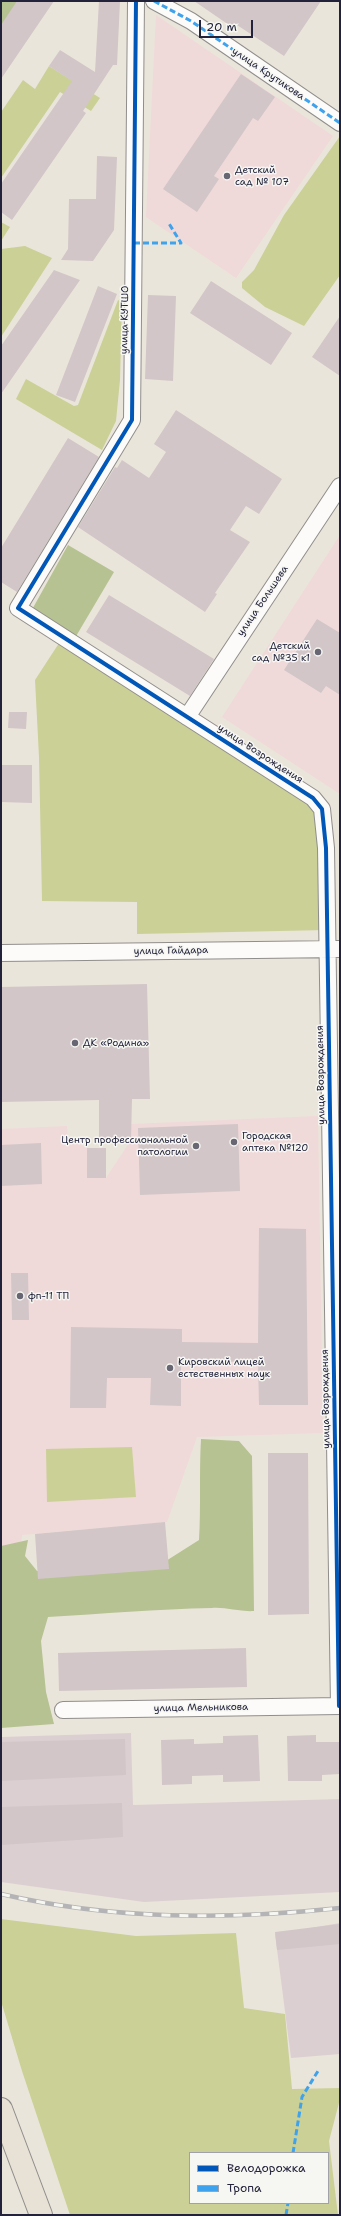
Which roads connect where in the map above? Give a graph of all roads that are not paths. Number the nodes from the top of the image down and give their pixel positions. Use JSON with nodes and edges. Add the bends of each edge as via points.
{"nodes":[{"id":1,"x":136,"y":1,"type":"edge"},
{"id":2,"x":154,"y":1,"type":"edge"},
{"id":3,"x":340,"y":123,"type":"edge"},
{"id":4,"x":340,"y":486,"type":"edge"},
{"id":5,"x":18,"y":608,"type":"joint"},
{"id":6,"x":187,"y":717,"type":"junction"},
{"id":7,"x":334,"y":949,"type":"edge"},
{"id":8,"x":1,"y":952,"type":"edge"},
{"id":9,"x":340,"y":1706,"type":"edge"},
{"id":10,"x":63,"y":1710,"type":"dead end"},
{"id":11,"x":1,"y":2109,"type":"edge"},
{"id":12,"x":41,"y":2215,"type":"edge"}],
"edges":[{"from":1,"to":5,"type":"street","name":"улица КУТШО","via":[[132,420]]},
{"from":2,"to":3,"type":"street","name":"улица Крутикова","via":[[191,21]]},
{"from":4,"to":6,"type":"street","name":"улица Большева"},
{"from":5,"to":6,"type":"street","name":"улица Возрождения"},
{"from":6,"to":7,"type":"street","name":"улица Возрождения","via":[[319,803],[322,809]]},
{"from":7,"to":8,"type":"street","name":"улица Гайдара"},
{"from":7,"to":9,"type":"street","name":"улица Возрождения"},
{"from":9,"to":10,"type":"street","name":"улица Мельникова"},
{"from":11,"to":12,"type":"main road"}]}
